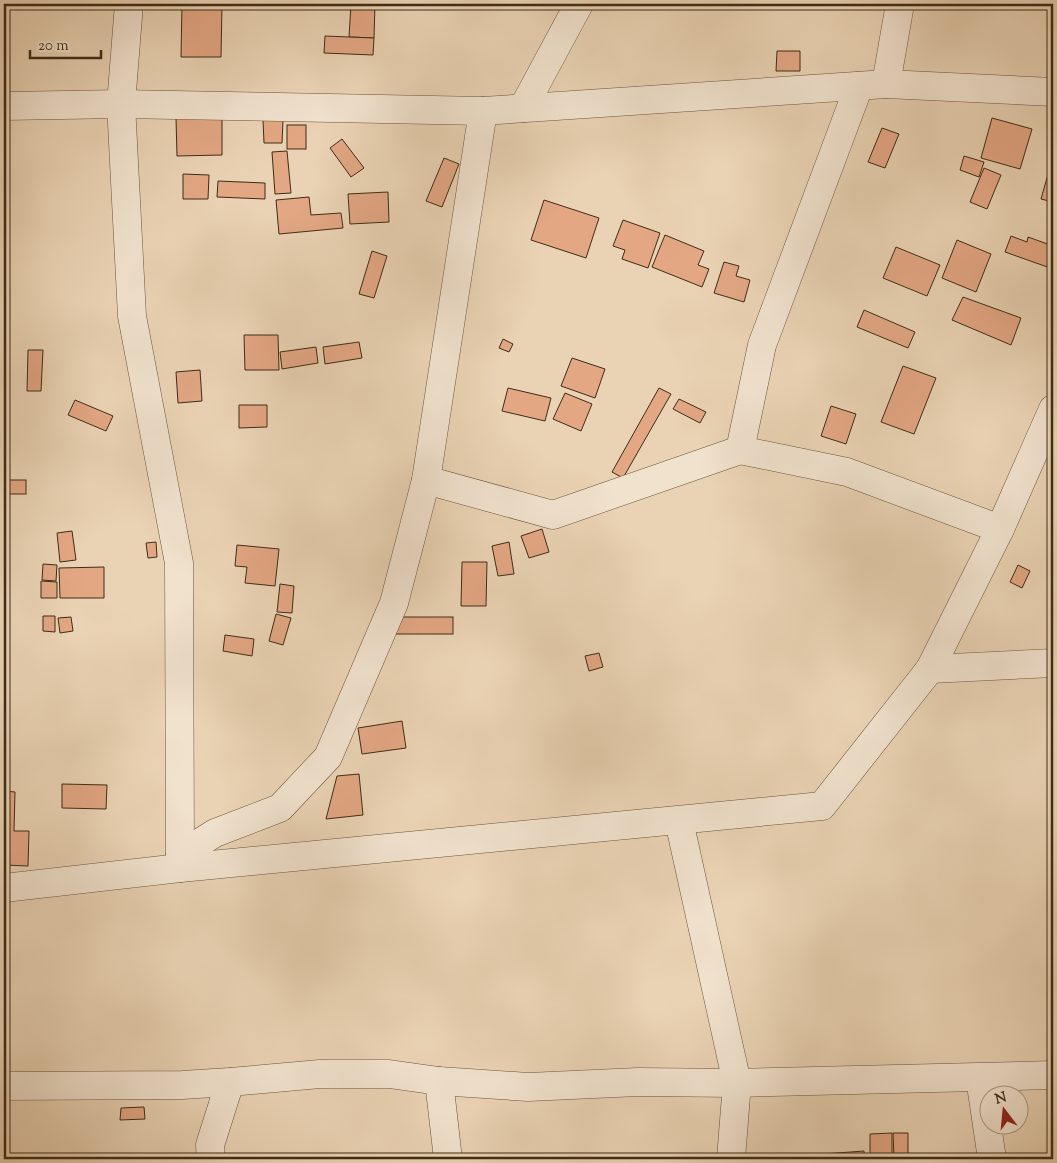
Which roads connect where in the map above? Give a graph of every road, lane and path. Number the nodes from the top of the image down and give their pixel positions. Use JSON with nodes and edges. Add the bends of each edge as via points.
{"nodes":[{"id":1,"x":129,"y":4,"type":"edge"},
{"id":2,"x":579,"y":4,"type":"edge"},
{"id":3,"x":900,"y":4,"type":"edge"},
{"id":4,"x":886,"y":84,"type":"junction"},
{"id":5,"x":858,"y":86,"type":"junction"},
{"id":6,"x":1053,"y":92,"type":"edge"},
{"id":7,"x":120,"y":104,"type":"junction"},
{"id":8,"x":4,"y":106,"type":"edge"},
{"id":9,"x":523,"y":108,"type":"junction"},
{"id":10,"x":483,"y":111,"type":"junction"},
{"id":11,"x":1053,"y":409,"type":"edge"},
{"id":12,"x":740,"y":450,"type":"junction"},
{"id":13,"x":426,"y":480,"type":"junction"},
{"id":14,"x":1000,"y":529,"type":"junction"},
{"id":15,"x":1053,"y":663,"type":"edge"},
{"id":16,"x":930,"y":669,"type":"junction"},
{"id":17,"x":679,"y":821,"type":"junction"},
{"id":18,"x":180,"y":861,"type":"junction"},
{"id":19,"x":4,"y":888,"type":"edge"},
{"id":20,"x":1053,"y":1075,"type":"edge"},
{"id":21,"x":980,"y":1078,"type":"junction"},
{"id":22,"x":439,"y":1081,"type":"junction"},
{"id":23,"x":230,"y":1082,"type":"junction"},
{"id":24,"x":737,"y":1083,"type":"junction"},
{"id":25,"x":4,"y":1086,"type":"edge"},
{"id":26,"x":211,"y":1159,"type":"edge"},
{"id":27,"x":448,"y":1159,"type":"edge"},
{"id":28,"x":731,"y":1159,"type":"edge"},
{"id":29,"x":992,"y":1159,"type":"edge"}],
"edges":[{"from":1,"to":7,"type":"street"},
{"from":2,"to":9,"type":"street"},
{"from":3,"to":4,"type":"street"},
{"from":4,"to":5,"type":"street"},
{"from":4,"to":6,"type":"street"},
{"from":5,"to":9,"type":"street"},
{"from":5,"to":12,"type":"street","via":[[762,345]]},
{"from":7,"to":8,"type":"street"},
{"from":7,"to":10,"type":"street"},
{"from":7,"to":18,"type":"street","via":[[132,316],[179,563]]},
{"from":9,"to":10,"type":"street"},
{"from":10,"to":13,"type":"street"},
{"from":11,"to":14,"type":"street"},
{"from":12,"to":13,"type":"street","via":[[553,515]]},
{"from":12,"to":14,"type":"street","via":[[847,472]]},
{"from":13,"to":18,"type":"street","via":[[394,602],[328,757],[280,808],[215,833]]},
{"from":14,"to":16,"type":"street"},
{"from":15,"to":16,"type":"street"},
{"from":16,"to":17,"type":"street","via":[[822,806]]},
{"from":17,"to":18,"type":"street"},
{"from":17,"to":24,"type":"street"},
{"from":18,"to":19,"type":"street"},
{"from":20,"to":21,"type":"street"},
{"from":21,"to":24,"type":"street"},
{"from":21,"to":29,"type":"street"},
{"from":22,"to":23,"type":"street","via":[[389,1074],[320,1074]]},
{"from":22,"to":24,"type":"street","via":[[528,1087],[638,1082]]},
{"from":22,"to":27,"type":"street"},
{"from":23,"to":25,"type":"street"},
{"from":23,"to":26,"type":"street","via":[[210,1145]]},
{"from":24,"to":28,"type":"street"}]}
